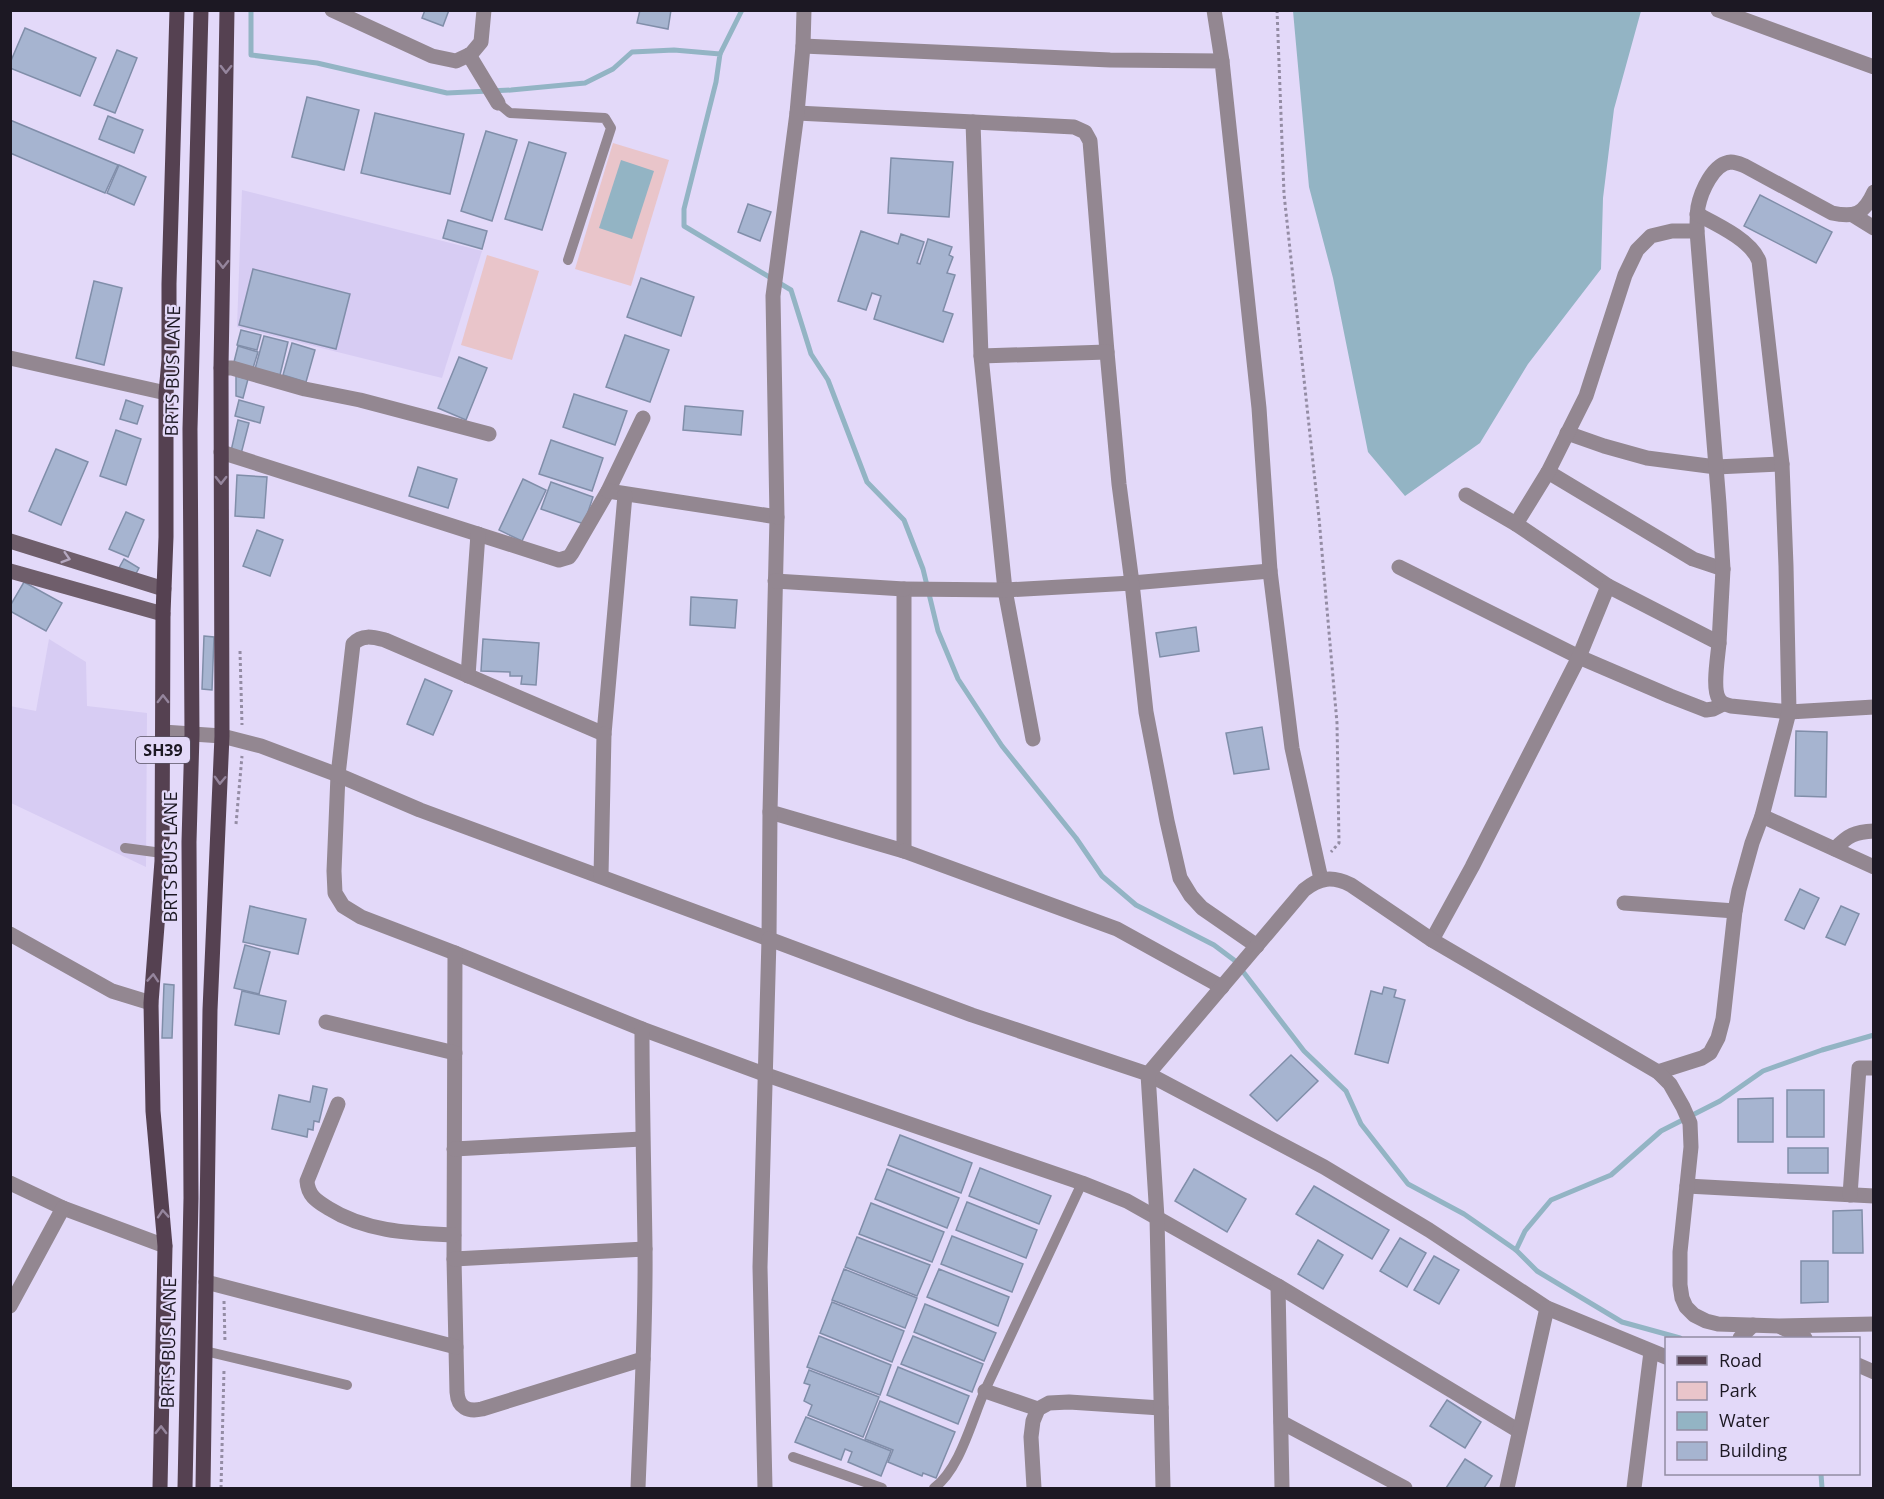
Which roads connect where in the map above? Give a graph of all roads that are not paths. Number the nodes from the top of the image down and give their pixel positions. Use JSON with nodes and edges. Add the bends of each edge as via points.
{"nodes":[{"id":1,"x":177,"y":10,"type":"edge"},
{"id":2,"x":201,"y":10,"type":"edge"},
{"id":3,"x":227,"y":10,"type":"edge"},
{"id":4,"x":332,"y":10,"type":"edge"},
{"id":5,"x":484,"y":10,"type":"edge"},
{"id":6,"x":804,"y":10,"type":"edge"},
{"id":7,"x":1214,"y":10,"type":"edge"},
{"id":8,"x":1718,"y":10,"type":"edge"},
{"id":9,"x":803,"y":46,"type":"junction"},
{"id":10,"x":469,"y":55,"type":"junction"},
{"id":11,"x":1222,"y":61,"type":"junction"},
{"id":12,"x":1874,"y":67,"type":"edge"},
{"id":13,"x":498,"y":103,"type":"joint"},
{"id":14,"x":797,"y":113,"type":"junction"},
{"id":15,"x":973,"y":122,"type":"junction"},
{"id":16,"x":1874,"y":192,"type":"edge"},
{"id":17,"x":1697,"y":214,"type":"junction"},
{"id":18,"x":1853,"y":215,"type":"junction"},
{"id":19,"x":1874,"y":228,"type":"edge"},
{"id":20,"x":1697,"y":231,"type":"junction"},
{"id":21,"x":568,"y":260,"type":"dead end"},
{"id":22,"x":1107,"y":352,"type":"junction"},
{"id":23,"x":981,"y":356,"type":"junction"},
{"id":24,"x":10,"y":358,"type":"edge"},
{"id":25,"x":221,"y":368,"type":"junction"},
{"id":26,"x":166,"y":393,"type":"junction"},
{"id":27,"x":643,"y":418,"type":"dead end"},
{"id":28,"x":1567,"y":433,"type":"junction"},
{"id":29,"x":489,"y":434,"type":"dead end"},
{"id":30,"x":221,"y":452,"type":"junction"},
{"id":31,"x":1782,"y":464,"type":"junction"},
{"id":32,"x":1716,"y":467,"type":"junction"},
{"id":33,"x":1548,"y":472,"type":"junction"},
{"id":34,"x":608,"y":491,"type":"junction"},
{"id":35,"x":625,"y":495,"type":"junction"},
{"id":36,"x":1466,"y":495,"type":"dead end"},
{"id":37,"x":777,"y":517,"type":"junction"},
{"id":38,"x":1516,"y":524,"type":"junction"},
{"id":39,"x":478,"y":534,"type":"junction"},
{"id":40,"x":10,"y":541,"type":"edge"},
{"id":41,"x":1399,"y":567,"type":"dead end"},
{"id":42,"x":1723,"y":569,"type":"junction"},
{"id":43,"x":10,"y":571,"type":"edge"},
{"id":44,"x":1270,"y":571,"type":"junction"},
{"id":45,"x":775,"y":581,"type":"junction"},
{"id":46,"x":1132,"y":583,"type":"junction"},
{"id":47,"x":1608,"y":586,"type":"junction"},
{"id":48,"x":164,"y":589,"type":"junction"},
{"id":49,"x":910,"y":589,"type":"junction"},
{"id":50,"x":1005,"y":590,"type":"junction"},
{"id":51,"x":163,"y":614,"type":"junction"},
{"id":52,"x":1719,"y":643,"type":"junction"},
{"id":53,"x":1579,"y":657,"type":"junction"},
{"id":54,"x":468,"y":676,"type":"junction"},
{"id":55,"x":1724,"y":704,"type":"junction"},
{"id":56,"x":1874,"y":707,"type":"edge"},
{"id":57,"x":1789,"y":712,"type":"junction"},
{"id":58,"x":163,"y":732,"type":"junction"},
{"id":59,"x":192,"y":734,"type":"junction"},
{"id":60,"x":604,"y":734,"type":"junction"},
{"id":61,"x":222,"y":736,"type":"junction"},
{"id":62,"x":1033,"y":739,"type":"dead end"},
{"id":63,"x":338,"y":775,"type":"junction"},
{"id":64,"x":770,"y":812,"type":"junction"},
{"id":65,"x":1762,"y":816,"type":"junction"},
{"id":66,"x":1874,"y":831,"type":"edge"},
{"id":67,"x":125,"y":848,"type":"dead end"},
{"id":68,"x":1835,"y":849,"type":"junction"},
{"id":69,"x":904,"y":851,"type":"junction"},
{"id":70,"x":162,"y":854,"type":"junction"},
{"id":71,"x":1874,"y":867,"type":"edge"},
{"id":72,"x":1320,"y":874,"type":"junction"},
{"id":73,"x":601,"y":876,"type":"junction"},
{"id":74,"x":1624,"y":903,"type":"dead end"},
{"id":75,"x":1735,"y":911,"type":"junction"},
{"id":76,"x":10,"y":934,"type":"edge"},
{"id":77,"x":769,"y":939,"type":"junction"},
{"id":78,"x":1432,"y":940,"type":"junction"},
{"id":79,"x":1252,"y":950,"type":"junction"},
{"id":80,"x":455,"y":953,"type":"junction"},
{"id":81,"x":1224,"y":985,"type":"junction"},
{"id":82,"x":151,"y":1003,"type":"junction"},
{"id":83,"x":326,"y":1022,"type":"dead end"},
{"id":84,"x":642,"y":1029,"type":"junction"},
{"id":85,"x":455,"y":1053,"type":"junction"},
{"id":86,"x":1874,"y":1068,"type":"edge"},
{"id":87,"x":1658,"y":1072,"type":"junction"},
{"id":88,"x":764,"y":1074,"type":"junction"},
{"id":89,"x":1148,"y":1074,"type":"junction"},
{"id":90,"x":338,"y":1104,"type":"dead end"},
{"id":91,"x":642,"y":1139,"type":"junction"},
{"id":92,"x":454,"y":1149,"type":"junction"},
{"id":93,"x":10,"y":1183,"type":"edge"},
{"id":94,"x":1082,"y":1183,"type":"junction"},
{"id":95,"x":1687,"y":1186,"type":"junction"},
{"id":96,"x":1850,"y":1195,"type":"junction"},
{"id":97,"x":1874,"y":1197,"type":"edge"},
{"id":98,"x":63,"y":1208,"type":"junction"},
{"id":99,"x":1157,"y":1218,"type":"junction"},
{"id":100,"x":454,"y":1235,"type":"junction"},
{"id":101,"x":165,"y":1246,"type":"junction"},
{"id":102,"x":645,"y":1249,"type":"junction"},
{"id":103,"x":454,"y":1258,"type":"junction"},
{"id":104,"x":207,"y":1282,"type":"junction"},
{"id":105,"x":1278,"y":1286,"type":"junction"},
{"id":106,"x":10,"y":1306,"type":"edge"},
{"id":107,"x":1547,"y":1308,"type":"junction"},
{"id":108,"x":1874,"y":1324,"type":"edge"},
{"id":109,"x":1753,"y":1325,"type":"junction"},
{"id":110,"x":1779,"y":1326,"type":"junction"},
{"id":111,"x":1741,"y":1337,"type":"edge"},
{"id":112,"x":1803,"y":1337,"type":"edge"},
{"id":113,"x":456,"y":1347,"type":"junction"},
{"id":114,"x":205,"y":1351,"type":"junction"},
{"id":115,"x":1652,"y":1352,"type":"junction"},
{"id":116,"x":1665,"y":1357,"type":"edge"},
{"id":117,"x":643,"y":1359,"type":"junction"},
{"id":118,"x":1860,"y":1366,"type":"edge"},
{"id":119,"x":1874,"y":1372,"type":"edge"},
{"id":120,"x":347,"y":1385,"type":"dead end"},
{"id":121,"x":985,"y":1391,"type":"junction"},
{"id":122,"x":1161,"y":1408,"type":"junction"},
{"id":123,"x":1038,"y":1409,"type":"junction"},
{"id":124,"x":1281,"y":1422,"type":"junction"},
{"id":125,"x":1519,"y":1431,"type":"junction"},
{"id":126,"x":793,"y":1458,"type":"dead end"},
{"id":127,"x":160,"y":1488,"type":"edge"},
{"id":128,"x":185,"y":1488,"type":"edge"},
{"id":129,"x":203,"y":1488,"type":"edge"},
{"id":130,"x":636,"y":1488,"type":"edge"},
{"id":131,"x":765,"y":1488,"type":"edge"},
{"id":132,"x":882,"y":1488,"type":"edge"},
{"id":133,"x":934,"y":1488,"type":"edge"},
{"id":134,"x":1034,"y":1488,"type":"edge"},
{"id":135,"x":1163,"y":1488,"type":"edge"},
{"id":136,"x":1282,"y":1488,"type":"edge"},
{"id":137,"x":1405,"y":1488,"type":"edge"},
{"id":138,"x":1507,"y":1488,"type":"edge"},
{"id":139,"x":1634,"y":1488,"type":"edge"}],
"edges":[{"from":1,"to":26,"type":"main road","number":"SH39"},
{"from":2,"to":59,"type":"main road","name":"BRTS BUS LANE","via":[[190,429]]},
{"from":3,"to":25,"type":"main road","one_way":true},
{"from":4,"to":10,"type":"street","via":[[432,56],[456,61]]},
{"from":5,"to":10,"type":"street","via":[[481,42]]},
{"from":6,"to":9,"type":"street"},
{"from":7,"to":11,"type":"street"},
{"from":8,"to":12,"type":"street"},
{"from":9,"to":11,"type":"street","via":[[1110,60]]},
{"from":9,"to":14,"type":"street"},
{"from":10,"to":13,"type":"street"},
{"from":11,"to":44,"type":"street","via":[[1258,396]]},
{"from":13,"to":21,"type":"lane","via":[[510,113],[605,118],[611,128]]},
{"from":14,"to":15,"type":"street"},
{"from":14,"to":37,"type":"street","via":[[774,292]]},
{"from":15,"to":22,"type":"street","via":[[1074,127],[1088,135]]},
{"from":15,"to":23,"type":"street"},
{"from":16,"to":18,"type":"street","via":[[1863,210]]},
{"from":17,"to":18,"type":"street","via":[[1709,180],[1723,164],[1731,162],[1832,213]]},
{"from":17,"to":20,"type":"street"},
{"from":17,"to":31,"type":"street","via":[[1742,241],[1759,261]]},
{"from":18,"to":19,"type":"street"},
{"from":20,"to":28,"type":"street","via":[[1651,236],[1637,250],[1625,275],[1586,396]]},
{"from":20,"to":32,"type":"street"},
{"from":22,"to":23,"type":"street"},
{"from":22,"to":46,"type":"street"},
{"from":23,"to":50,"type":"street"},
{"from":24,"to":26,"type":"street"},
{"from":25,"to":29,"type":"street"},
{"from":25,"to":30,"type":"main road"},
{"from":26,"to":48,"type":"main road","number":"SH39"},
{"from":27,"to":34,"type":"street"},
{"from":28,"to":32,"type":"street","via":[[1647,458]]},
{"from":28,"to":33,"type":"street"},
{"from":30,"to":39,"type":"street"},
{"from":30,"to":61,"type":"main road","one_way":true},
{"from":31,"to":32,"type":"street"},
{"from":31,"to":57,"type":"street"},
{"from":32,"to":42,"type":"street"},
{"from":33,"to":38,"type":"street"},
{"from":33,"to":42,"type":"street","via":[[1693,559]]},
{"from":34,"to":35,"type":"street"},
{"from":34,"to":39,"type":"street","via":[[564,560]]},
{"from":35,"to":37,"type":"street"},
{"from":35,"to":60,"type":"street"},
{"from":36,"to":38,"type":"street"},
{"from":37,"to":45,"type":"street"},
{"from":38,"to":47,"type":"street"},
{"from":39,"to":54,"type":"street"},
{"from":40,"to":48,"type":"street","one_way":true},
{"from":41,"to":53,"type":"street"},
{"from":42,"to":52,"type":"street"},
{"from":43,"to":51,"type":"street"},
{"from":44,"to":46,"type":"street"},
{"from":44,"to":72,"type":"street","via":[[1292,748]]},
{"from":45,"to":49,"type":"street"},
{"from":45,"to":64,"type":"street"},
{"from":46,"to":50,"type":"street"},
{"from":46,"to":79,"type":"street","via":[[1146,712],[1180,878],[1202,908]]},
{"from":47,"to":52,"type":"street"},
{"from":47,"to":53,"type":"street"},
{"from":48,"to":51,"type":"main road","number":"SH39"},
{"from":49,"to":50,"type":"street"},
{"from":49,"to":69,"type":"street"},
{"from":50,"to":62,"type":"street"},
{"from":58,"to":51,"type":"main road","number":"SH39","one_way":true},
{"from":52,"to":55,"type":"street","via":[[1716,687]]},
{"from":53,"to":55,"type":"street","via":[[1699,708],[1713,709]]},
{"from":53,"to":78,"type":"street"},
{"from":54,"to":60,"type":"street"},
{"from":54,"to":63,"type":"street","via":[[385,640],[357,640],[351,652]]},
{"from":55,"to":57,"type":"street"},
{"from":56,"to":57,"type":"street"},
{"from":57,"to":65,"type":"street"},
{"from":58,"to":59,"type":"street"},
{"from":58,"to":70,"type":"main road","number":"SH39"},
{"from":59,"to":61,"type":"street"},
{"from":59,"to":128,"type":"main road","name":"BRTS BUS LANE","via":[[191,1198]]},
{"from":60,"to":73,"type":"street"},
{"from":61,"to":63,"type":"street"},
{"from":61,"to":104,"type":"main road","one_way":true,"via":[[210,1010]]},
{"from":63,"to":73,"type":"street","via":[[420,810]]},
{"from":63,"to":80,"type":"street","via":[[334,871],[338,900],[361,917]]},
{"from":64,"to":69,"type":"street"},
{"from":64,"to":77,"type":"street"},
{"from":65,"to":68,"type":"street"},
{"from":65,"to":75,"type":"street"},
{"from":66,"to":68,"type":"street","via":[[1845,838]]},
{"from":67,"to":70,"type":"lane"},
{"from":68,"to":71,"type":"street"},
{"from":69,"to":81,"type":"street","via":[[1117,929]]},
{"from":82,"to":70,"type":"main road","number":"SH39","one_way":true},
{"from":72,"to":78,"type":"street","via":[[1351,885]]},
{"from":72,"to":79,"type":"street"},
{"from":73,"to":77,"type":"street"},
{"from":74,"to":75,"type":"street"},
{"from":75,"to":87,"type":"street","via":[[1723,1018],[1715,1046],[1702,1058]]},
{"from":76,"to":82,"type":"street","via":[[112,991]]},
{"from":77,"to":88,"type":"street"},
{"from":77,"to":89,"type":"street","via":[[972,1015]]},
{"from":78,"to":87,"type":"street"},
{"from":79,"to":81,"type":"street"},
{"from":80,"to":84,"type":"street"},
{"from":80,"to":85,"type":"street"},
{"from":81,"to":89,"type":"street"},
{"from":101,"to":82,"type":"main road","number":"SH39","one_way":true,"via":[[153,1111]]},
{"from":83,"to":85,"type":"street"},
{"from":84,"to":88,"type":"street"},
{"from":84,"to":91,"type":"street"},
{"from":85,"to":92,"type":"street"},
{"from":86,"to":96,"type":"street","via":[[1859,1068]]},
{"from":87,"to":95,"type":"street","via":[[1670,1084],[1690,1123]]},
{"from":88,"to":94,"type":"street"},
{"from":88,"to":131,"type":"street","via":[[760,1267]]},
{"from":89,"to":99,"type":"street"},
{"from":89,"to":107,"type":"street","via":[[1324,1167]]},
{"from":90,"to":100,"type":"street","via":[[307,1181],[313,1197],[337,1214],[377,1228]]},
{"from":91,"to":92,"type":"street"},
{"from":91,"to":102,"type":"street"},
{"from":92,"to":100,"type":"street"},
{"from":93,"to":98,"type":"street"},
{"from":94,"to":99,"type":"street"},
{"from":94,"to":121,"type":"lane"},
{"from":95,"to":96,"type":"street"},
{"from":95,"to":109,"type":"street","via":[[1680,1251],[1682,1298],[1686,1307],[1706,1321]]},
{"from":96,"to":97,"type":"street"},
{"from":98,"to":101,"type":"street"},
{"from":98,"to":106,"type":"street"},
{"from":99,"to":105,"type":"street"},
{"from":99,"to":122,"type":"street"},
{"from":100,"to":103,"type":"street"},
{"from":127,"to":101,"type":"main road","number":"SH39","one_way":true},
{"from":102,"to":103,"type":"street"},
{"from":102,"to":117,"type":"street"},
{"from":103,"to":113,"type":"street"},
{"from":104,"to":113,"type":"street"},
{"from":104,"to":114,"type":"main road"},
{"from":105,"to":124,"type":"street"},
{"from":105,"to":125,"type":"street"},
{"from":107,"to":115,"type":"street"},
{"from":107,"to":125,"type":"street"},
{"from":108,"to":110,"type":"street"},
{"from":109,"to":110,"type":"street"},
{"from":109,"to":111,"type":"street"},
{"from":110,"to":112,"type":"street"},
{"from":113,"to":117,"type":"street","via":[[458,1398],[462,1407],[475,1411]]},
{"from":114,"to":120,"type":"lane"},
{"from":114,"to":129,"type":"main road"},
{"from":115,"to":116,"type":"street"},
{"from":115,"to":139,"type":"street"},
{"from":117,"to":130,"type":"street"},
{"from":118,"to":119,"type":"street"},
{"from":121,"to":123,"type":"street"},
{"from":121,"to":133,"type":"lane","via":[[959,1454],[944,1481]]},
{"from":122,"to":123,"type":"street","via":[[1069,1402],[1049,1403]]},
{"from":122,"to":135,"type":"street"},
{"from":123,"to":134,"type":"street","via":[[1031,1437]]},
{"from":124,"to":136,"type":"street"},
{"from":124,"to":137,"type":"street"},
{"from":125,"to":138,"type":"street"},
{"from":126,"to":132,"type":"lane"}]}
